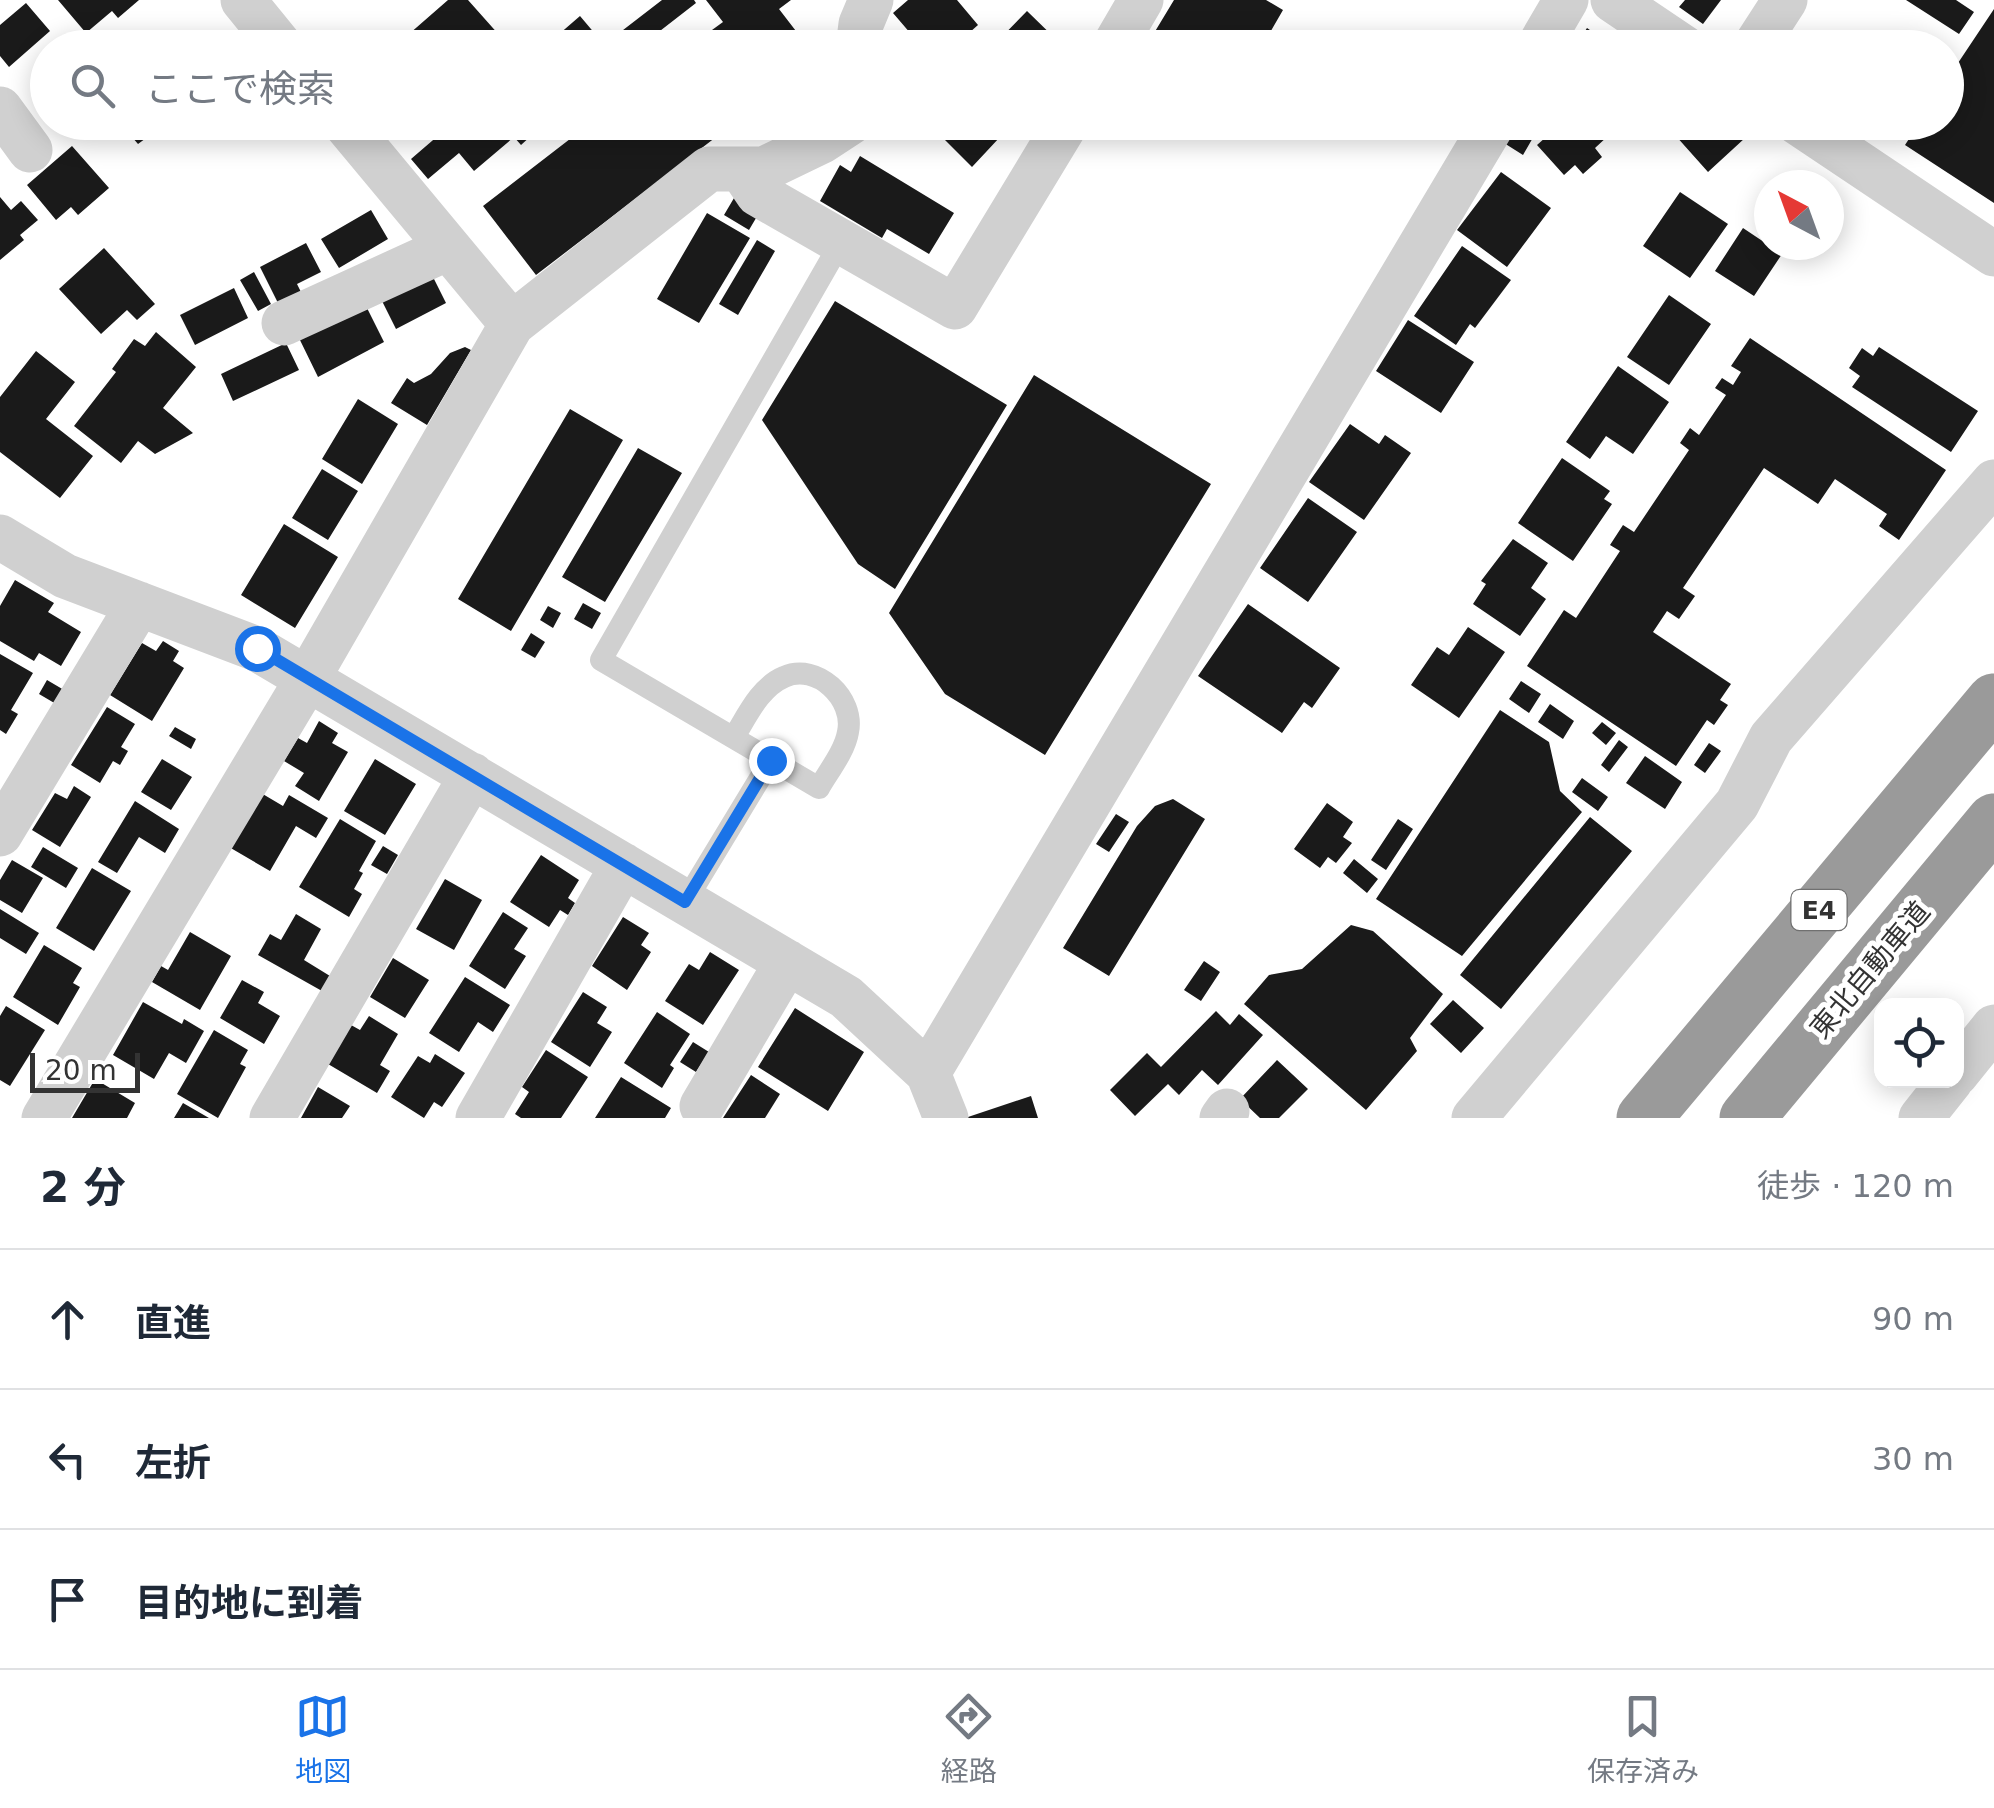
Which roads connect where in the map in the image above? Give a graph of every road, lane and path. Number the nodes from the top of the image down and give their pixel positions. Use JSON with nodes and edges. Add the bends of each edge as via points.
{"nodes":[{"id":1,"x":243,"y":0,"type":"edge"},
{"id":2,"x":871,"y":0,"type":"edge"},
{"id":3,"x":1141,"y":0,"type":"edge"},
{"id":4,"x":1566,"y":0,"type":"edge"},
{"id":5,"x":1613,"y":0,"type":"edge"},
{"id":6,"x":1785,"y":0,"type":"edge"},
{"id":7,"x":267,"y":30,"type":"edge"},
{"id":8,"x":860,"y":30,"type":"edge"},
{"id":9,"x":1123,"y":30,"type":"edge"},
{"id":10,"x":1548,"y":30,"type":"edge"},
{"id":11,"x":1657,"y":30,"type":"edge"},
{"id":12,"x":1766,"y":30,"type":"edge"},
{"id":13,"x":0,"y":109,"type":"edge"},
{"id":14,"x":359,"y":140,"type":"edge"},
{"id":15,"x":824,"y":140,"type":"edge"},
{"id":16,"x":1056,"y":140,"type":"edge"},
{"id":17,"x":1483,"y":140,"type":"edge"},
{"id":18,"x":1824,"y":140,"type":"edge"},
{"id":19,"x":30,"y":150,"type":"dead end"},
{"id":20,"x":742,"y":169,"type":"junction"},
{"id":21,"x":841,"y":242,"type":"junction"},
{"id":22,"x":448,"y":248,"type":"junction"},
{"id":23,"x":1994,"y":254,"type":"edge"},
{"id":24,"x":284,"y":323,"type":"dead end"},
{"id":25,"x":512,"y":324,"type":"junction"},
{"id":26,"x":1994,"y":482,"type":"edge"},
{"id":27,"x":0,"y":536,"type":"edge"},
{"id":28,"x":139,"y":604,"type":"junction"},
{"id":29,"x":308,"y":678,"type":"junction"},
{"id":30,"x":1994,"y":701,"type":"edge"},
{"id":31,"x":734,"y":737,"type":"junction"},
{"id":32,"x":771,"y":760,"type":"junction"},
{"id":33,"x":17,"y":768,"type":"edge"},
{"id":34,"x":472,"y":776,"type":"junction"},
{"id":35,"x":1994,"y":821,"type":"edge"},
{"id":36,"x":0,"y":834,"type":"edge"},
{"id":37,"x":623,"y":865,"type":"junction"},
{"id":38,"x":685,"y":902,"type":"junction"},
{"id":39,"x":788,"y":962,"type":"junction"},
{"id":40,"x":1994,"y":1026,"type":"edge"},
{"id":41,"x":1964,"y":1064,"type":"edge"},
{"id":42,"x":928,"y":1074,"type":"junction"},
{"id":43,"x":1945,"y":1088,"type":"edge"},
{"id":44,"x":702,"y":1106,"type":"dead end"},
{"id":45,"x":44,"y":1118,"type":"edge"},
{"id":46,"x":272,"y":1118,"type":"edge"},
{"id":47,"x":478,"y":1118,"type":"edge"},
{"id":48,"x":946,"y":1118,"type":"edge"},
{"id":49,"x":1474,"y":1118,"type":"edge"},
{"id":50,"x":1644,"y":1118,"type":"edge"},
{"id":51,"x":1747,"y":1118,"type":"edge"},
{"id":52,"x":1921,"y":1118,"type":"edge"}],
"edges":[{"from":1,"to":7,"type":"street"},
{"from":2,"to":8,"type":"street"},
{"from":3,"to":9,"type":"street"},
{"from":4,"to":10,"type":"street"},
{"from":5,"to":11,"type":"street"},
{"from":6,"to":12,"type":"street"},
{"from":13,"to":19,"type":"street"},
{"from":14,"to":22,"type":"street"},
{"from":15,"to":20,"type":"street","via":[[764,169]]},
{"from":16,"to":21,"type":"street","via":[[955,308]]},
{"from":17,"to":42,"type":"street"},
{"from":18,"to":23,"type":"street"},
{"from":20,"to":21,"type":"street","via":[[758,194]]},
{"from":20,"to":25,"type":"street","via":[[708,169]]},
{"from":21,"to":31,"type":"lane","via":[[601,660]]},
{"from":22,"to":24,"type":"street"},
{"from":22,"to":25,"type":"street"},
{"from":25,"to":29,"type":"street"},
{"from":26,"to":49,"type":"street","via":[[1771,738],[1737,804]]},
{"from":27,"to":28,"type":"street","via":[[66,576]]},
{"from":28,"to":29,"type":"street","via":[[257,648]]},
{"from":28,"to":33,"type":"street"},
{"from":29,"to":34,"type":"street"},
{"from":29,"to":45,"type":"street"},
{"from":30,"to":50,"type":"highway","number":"E4"},
{"from":31,"to":32,"type":"lane"},
{"from":31,"to":32,"type":"lane","via":[[760,695],[783,677],[803,672],[822,679],[850,716],[848,736],[819,788]]},
{"from":32,"to":38,"type":"lane"},
{"from":33,"to":36,"type":"street"},
{"from":34,"to":37,"type":"street"},
{"from":34,"to":46,"type":"street"},
{"from":35,"to":51,"type":"highway","name":"東北自動車道"},
{"from":37,"to":38,"type":"street"},
{"from":37,"to":47,"type":"street"},
{"from":38,"to":39,"type":"street"},
{"from":39,"to":42,"type":"street","via":[[846,996]]},
{"from":39,"to":44,"type":"street"},
{"from":40,"to":41,"type":"street"},
{"from":42,"to":48,"type":"street"},
{"from":43,"to":52,"type":"street"}]}
